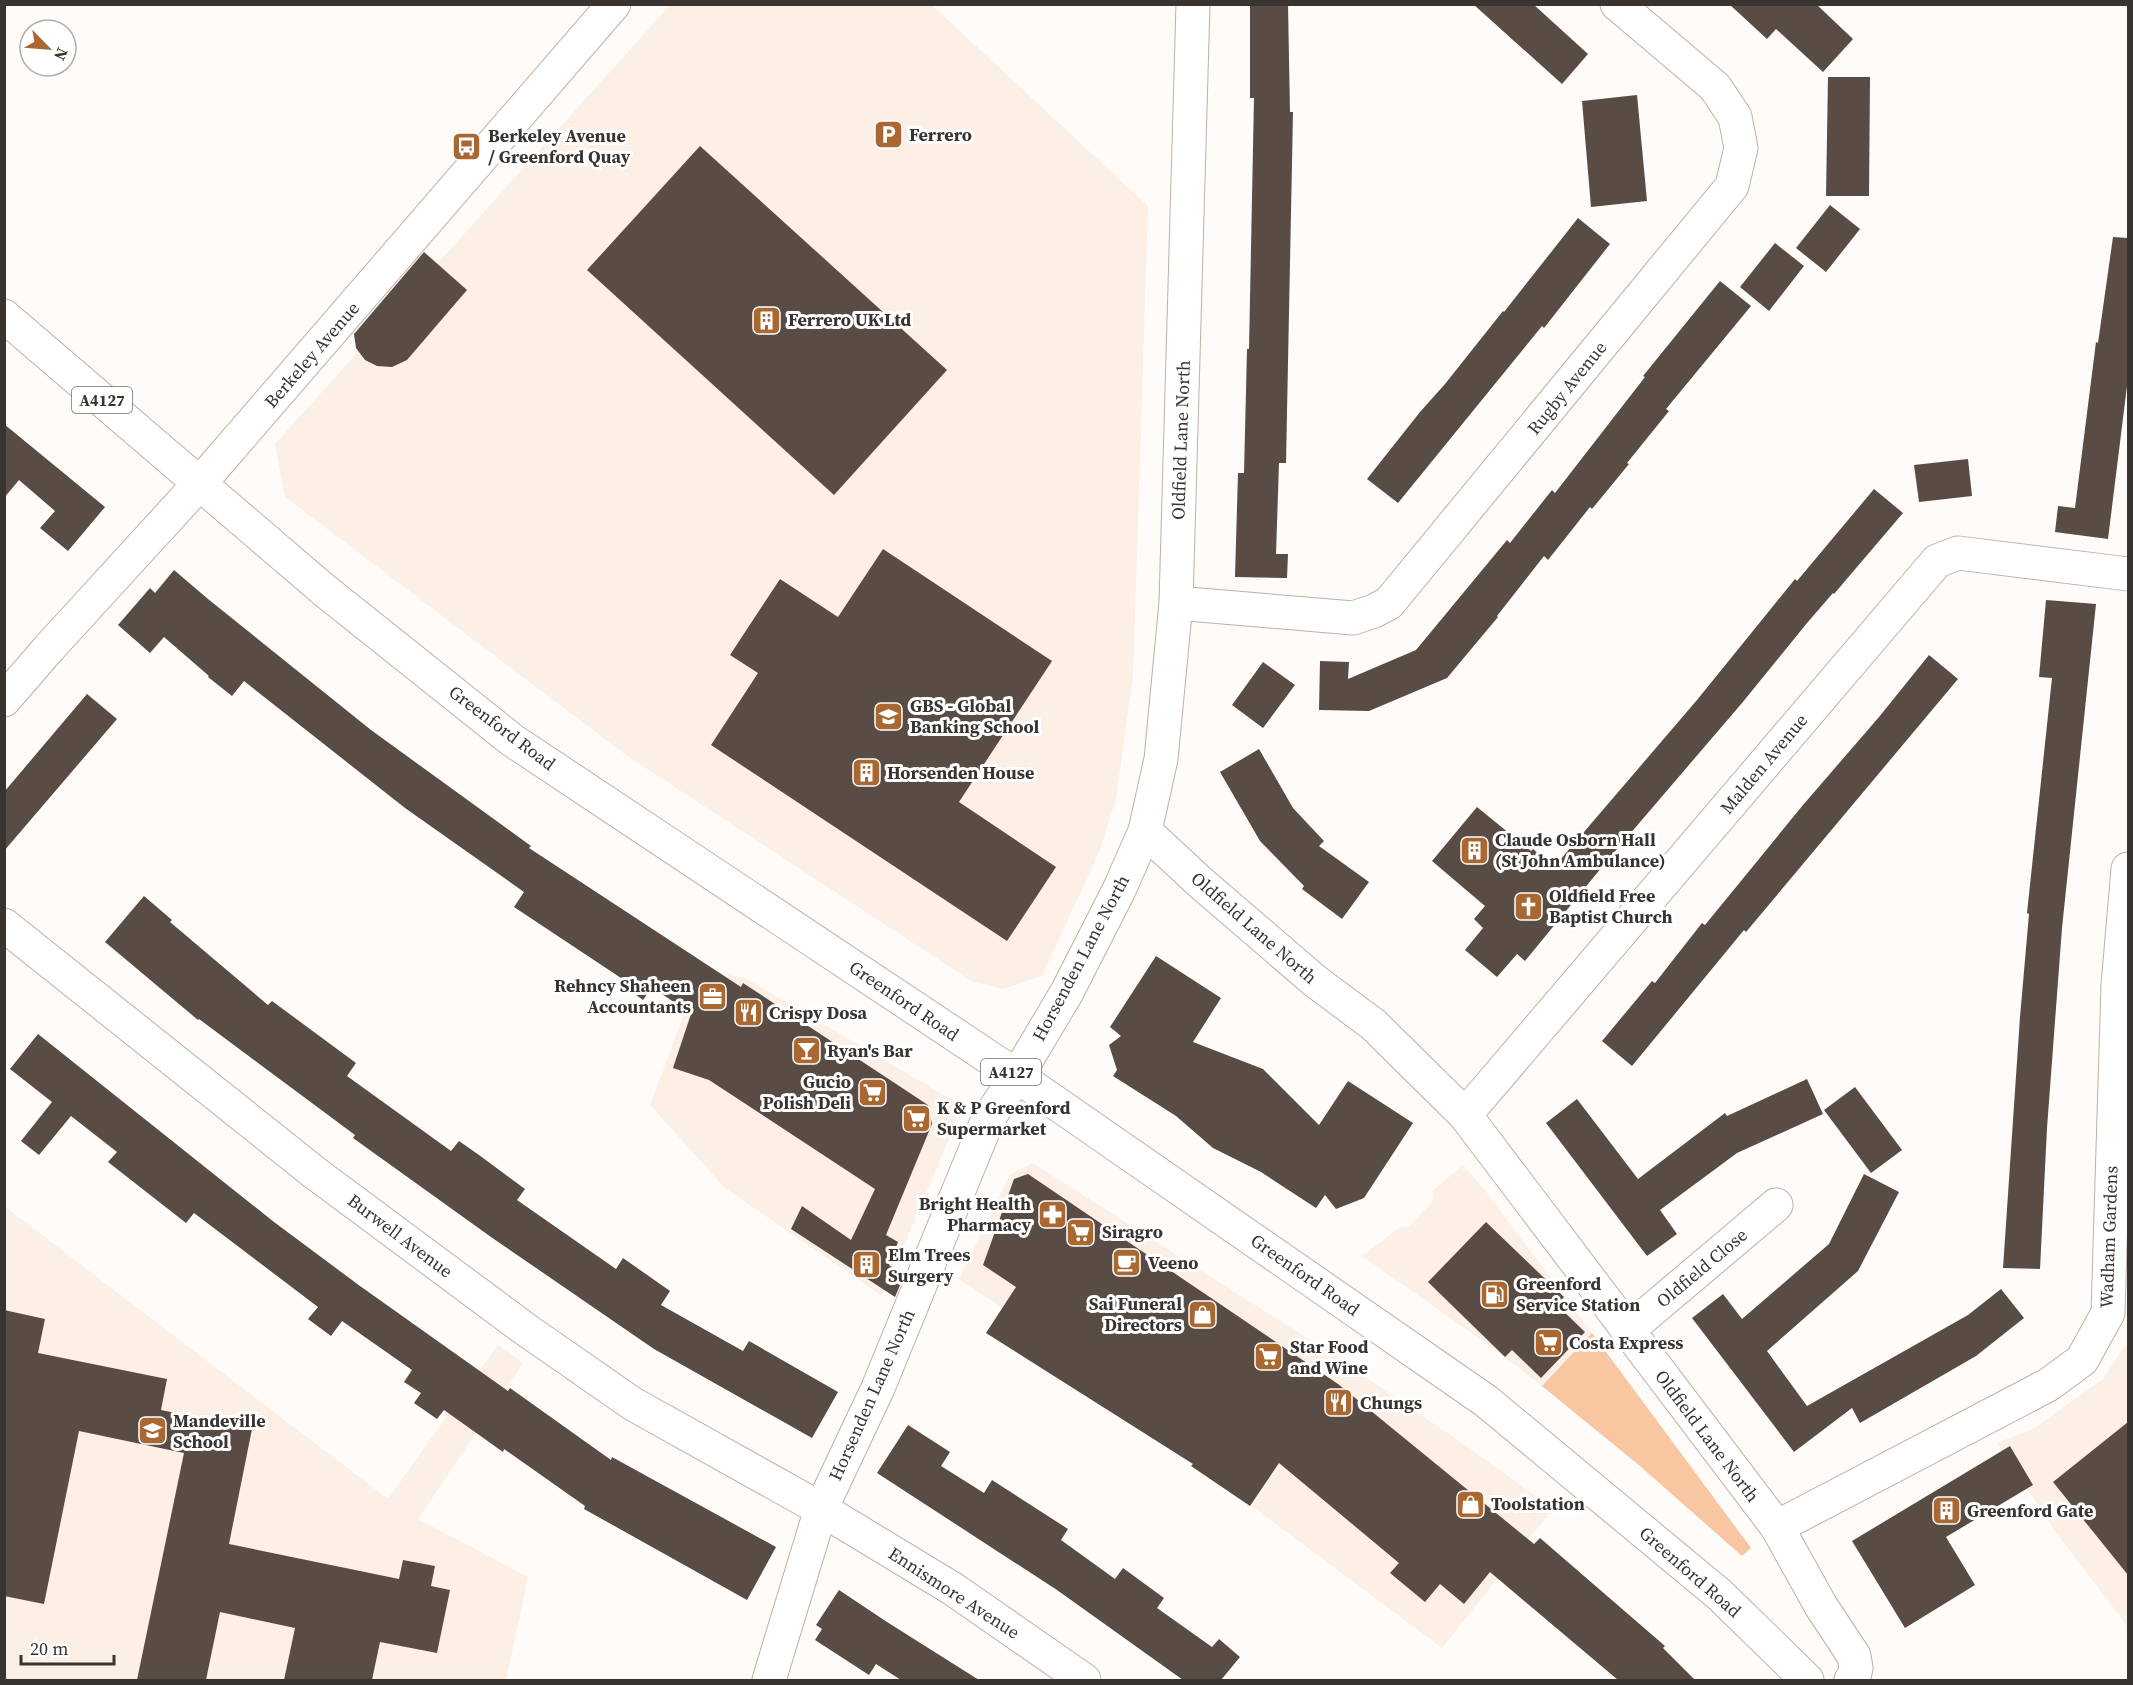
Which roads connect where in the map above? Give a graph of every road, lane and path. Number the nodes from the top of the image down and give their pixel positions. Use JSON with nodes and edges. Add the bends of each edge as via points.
{"nodes":[{"id":1,"x":614,"y":4,"type":"edge"},
{"id":2,"x":1193,"y":4,"type":"edge"},
{"id":3,"x":1617,"y":4,"type":"edge"},
{"id":4,"x":4,"y":316,"type":"edge"},
{"id":5,"x":200,"y":483,"type":"junction"},
{"id":6,"x":2128,"y":574,"type":"edge"},
{"id":7,"x":1176,"y":603,"type":"junction"},
{"id":8,"x":4,"y":700,"type":"edge"},
{"id":9,"x":1145,"y":831,"type":"junction"},
{"id":10,"x":2128,"y":869,"type":"edge"},
{"id":11,"x":4,"y":925,"type":"edge"},
{"id":12,"x":1017,"y":1076,"type":"junction"},
{"id":13,"x":1465,"y":1115,"type":"junction"},
{"id":14,"x":1776,"y":1205,"type":"dead end"},
{"id":15,"x":1627,"y":1331,"type":"junction"},
{"id":16,"x":821,"y":1509,"type":"junction"},
{"id":17,"x":1777,"y":1527,"type":"junction"},
{"id":18,"x":1852,"y":1668,"type":"edge"},
{"id":19,"x":769,"y":1680,"type":"edge"},
{"id":20,"x":1084,"y":1680,"type":"edge"},
{"id":21,"x":1807,"y":1680,"type":"edge"}],
"edges":[{"from":1,"to":5,"type":"street","name":"Berkeley Avenue"},
{"from":2,"to":7,"type":"street","name":"Oldfield Lane North"},
{"from":3,"to":7,"type":"street","name":"Rugby Avenue","via":[[1715,87],[1735,117],[1741,148],[1732,186],[1389,603],[1353,618]]},
{"from":4,"to":5,"type":"street","name":"Greenford Road","number":"A4127"},
{"from":5,"to":8,"type":"street","name":"Berkeley Avenue"},
{"from":5,"to":12,"type":"street","name":"Greenford Road","number":"A4127","via":[[324,590],[512,740]]},
{"from":6,"to":13,"type":"street","name":"Malden Avenue","via":[[1958,553],[1937,561]]},
{"from":7,"to":9,"type":"street","name":"Oldfield Lane North","via":[[1161,759]]},
{"from":9,"to":12,"type":"street","name":"Horsenden Lane North","via":[[1067,992]]},
{"from":9,"to":13,"type":"street","name":"Oldfield Lane North","via":[[1315,981],[1374,1024]]},
{"from":10,"to":17,"type":"street","name":"Wadham Gardens","via":[[2118,985],[2108,1313],[2093,1343],[2082,1360],[2048,1385]]},
{"from":11,"to":16,"type":"street","name":"Burwell Avenue","via":[[315,1173],[525,1329],[633,1404]]},
{"from":12,"to":16,"type":"street","name":"Horsenden Lane North","via":[[988,1119],[878,1388]]},
{"from":12,"to":21,"type":"street","name":"Greenford Road","number":"A4127","via":[[1486,1401],[1720,1595]]},
{"from":13,"to":15,"type":"street","name":"Oldfield Lane North"},
{"from":14,"to":15,"type":"street","name":"Oldfield Close"},
{"from":15,"to":17,"type":"street","name":"Oldfield Lane North"},
{"from":16,"to":19,"type":"street","name":"Horsenden Lane North"},
{"from":16,"to":20,"type":"street","name":"Ennismore Avenue","via":[[953,1589]]},
{"from":17,"to":18,"type":"street","name":"Oldfield Lane North"}]}
